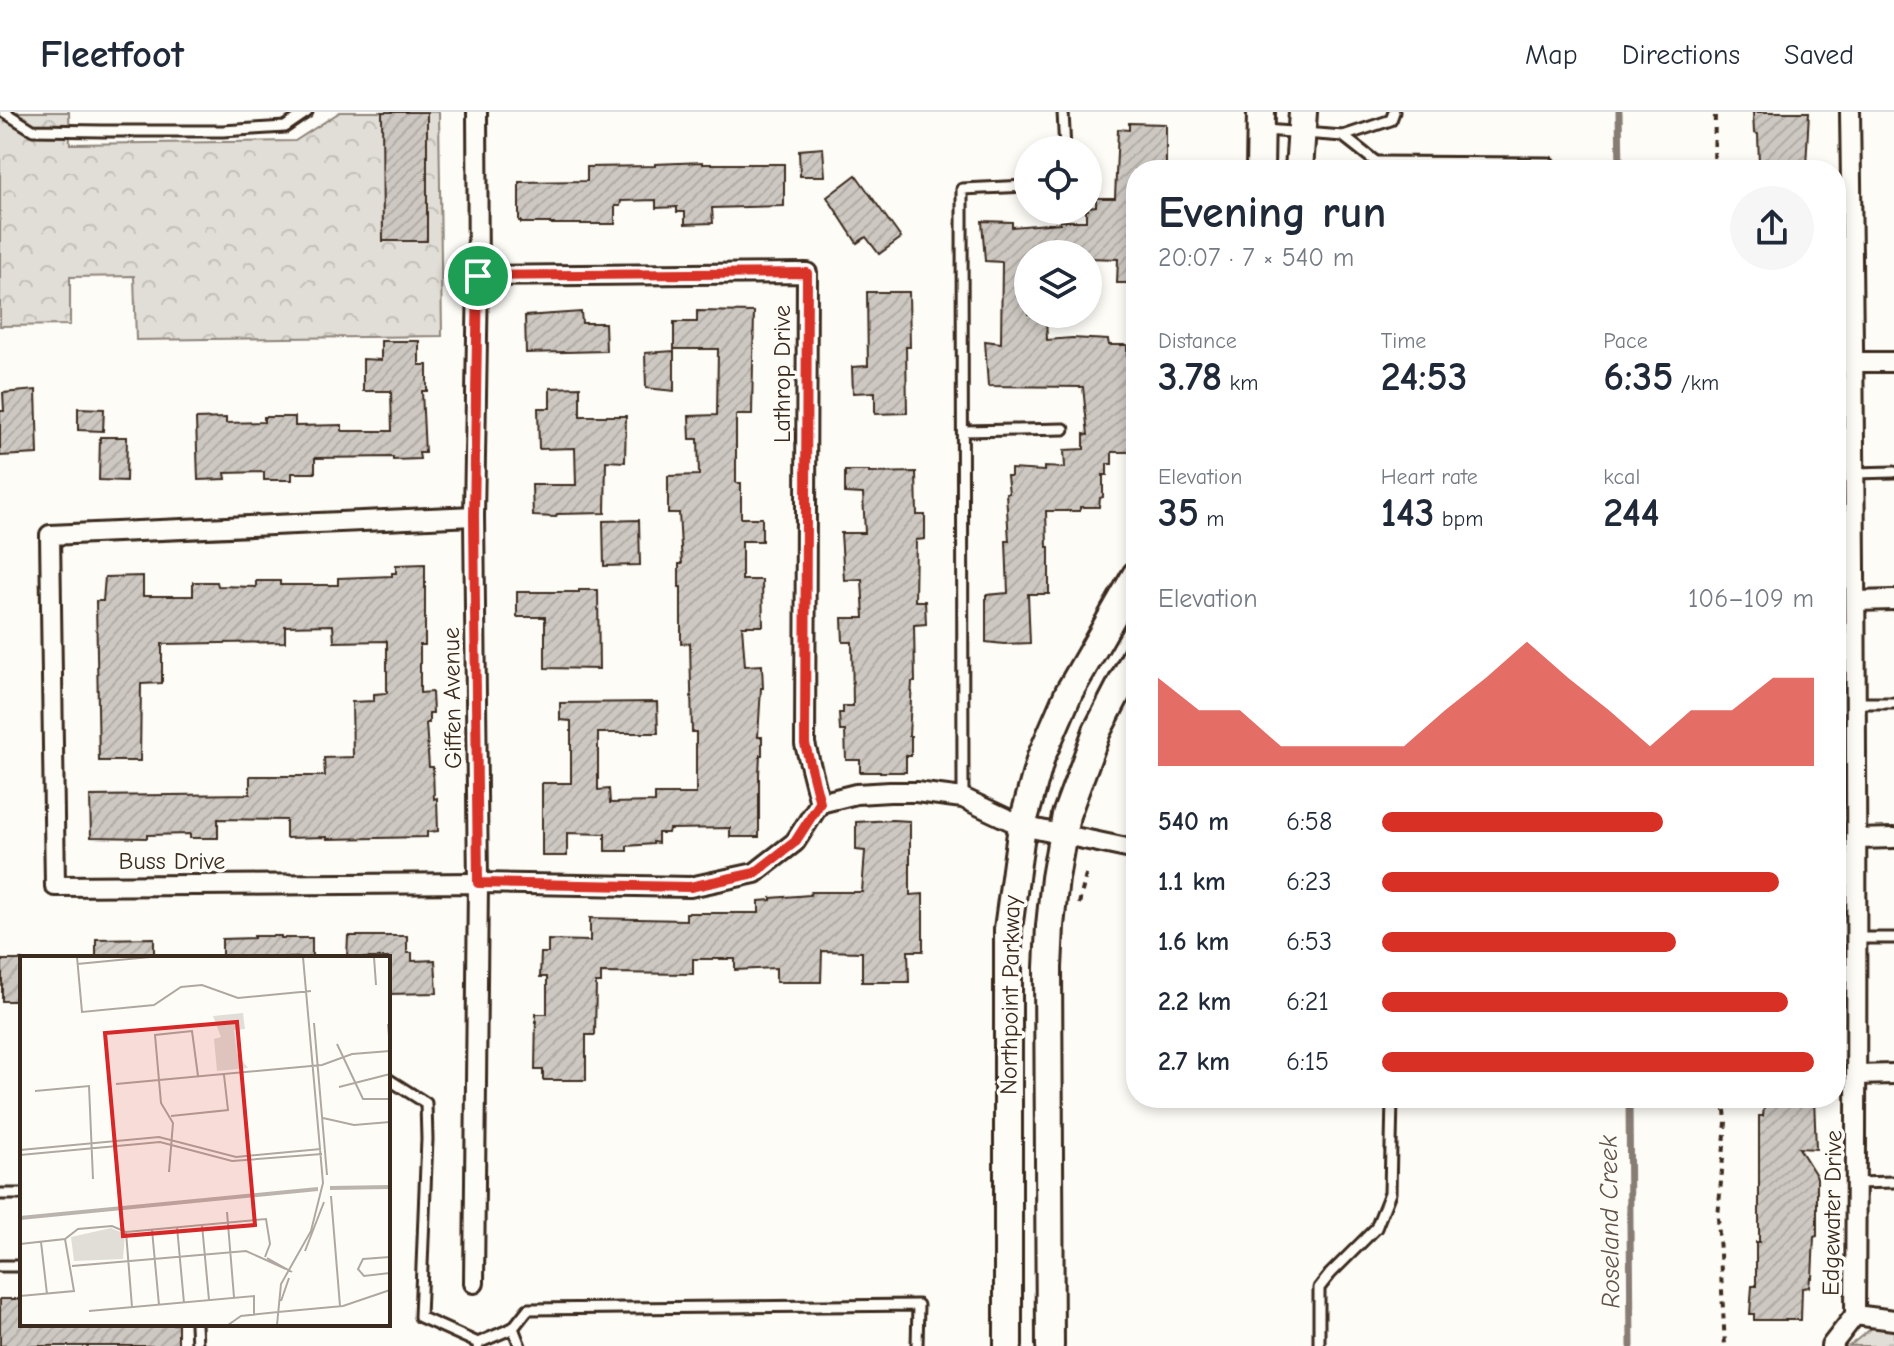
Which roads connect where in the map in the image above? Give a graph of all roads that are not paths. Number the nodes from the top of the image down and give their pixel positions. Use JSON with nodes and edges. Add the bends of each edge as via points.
{"nodes":[{"id":1,"x":4,"y":112,"type":"edge"},
{"id":2,"x":307,"y":112,"type":"edge"},
{"id":3,"x":477,"y":112,"type":"edge"},
{"id":4,"x":1063,"y":112,"type":"edge"},
{"id":5,"x":1394,"y":112,"type":"edge"},
{"id":6,"x":1850,"y":112,"type":"edge"},
{"id":7,"x":1261,"y":121,"type":"edge"},
{"id":8,"x":1302,"y":122,"type":"edge"},
{"id":9,"x":1064,"y":136,"type":"edge"},
{"id":10,"x":1343,"y":136,"type":"junction"},
{"id":11,"x":1260,"y":160,"type":"edge"},
{"id":12,"x":1300,"y":160,"type":"edge"},
{"id":13,"x":1369,"y":160,"type":"edge"},
{"id":14,"x":1014,"y":187,"type":"edge"},
{"id":15,"x":478,"y":276,"type":"junction"},
{"id":16,"x":1846,"y":312,"type":"edge"},
{"id":17,"x":1846,"y":362,"type":"edge"},
{"id":18,"x":1894,"y":362,"type":"edge"},
{"id":19,"x":1846,"y":373,"type":"edge"},
{"id":20,"x":1064,"y":429,"type":"dead end"},
{"id":21,"x":963,"y":431,"type":"junction"},
{"id":22,"x":1894,"y":472,"type":"edge"},
{"id":23,"x":1855,"y":473,"type":"junction"},
{"id":24,"x":474,"y":516,"type":"junction"},
{"id":25,"x":1126,"y":592,"type":"edge"},
{"id":26,"x":1894,"y":600,"type":"edge"},
{"id":27,"x":1856,"y":601,"type":"junction"},
{"id":28,"x":1126,"y":675,"type":"edge"},
{"id":29,"x":1856,"y":703,"type":"junction"},
{"id":30,"x":1894,"y":703,"type":"edge"},
{"id":31,"x":963,"y":798,"type":"junction"},
{"id":32,"x":820,"y":803,"type":"junction"},
{"id":33,"x":1022,"y":826,"type":"junction"},
{"id":34,"x":1063,"y":835,"type":"junction"},
{"id":35,"x":1894,"y":838,"type":"edge"},
{"id":36,"x":1856,"y":839,"type":"junction"},
{"id":37,"x":1126,"y":848,"type":"edge"},
{"id":38,"x":478,"y":883,"type":"junction"},
{"id":39,"x":1856,"y":938,"type":"junction"},
{"id":40,"x":1894,"y":938,"type":"edge"},
{"id":41,"x":1894,"y":1074,"type":"edge"},
{"id":42,"x":1857,"y":1075,"type":"junction"},
{"id":43,"x":390,"y":1080,"type":"edge"},
{"id":44,"x":1392,"y":1108,"type":"edge"},
{"id":45,"x":1894,"y":1182,"type":"edge"},
{"id":46,"x":1856,"y":1183,"type":"junction"},
{"id":47,"x":474,"y":1283,"type":"dead end"},
{"id":48,"x":1855,"y":1315,"type":"junction"},
{"id":49,"x":1894,"y":1320,"type":"edge"},
{"id":50,"x":196,"y":1326,"type":"edge"},
{"id":51,"x":513,"y":1328,"type":"junction"},
{"id":52,"x":478,"y":1345,"type":"edge"},
{"id":53,"x":197,"y":1346,"type":"edge"},
{"id":54,"x":520,"y":1346,"type":"edge"},
{"id":55,"x":917,"y":1346,"type":"edge"},
{"id":56,"x":1008,"y":1346,"type":"edge"},
{"id":57,"x":1050,"y":1346,"type":"edge"},
{"id":58,"x":1319,"y":1346,"type":"edge"},
{"id":59,"x":1831,"y":1346,"type":"edge"}],
"edges":[{"from":1,"to":2,"type":"lane","via":[[33,130],[223,131],[285,127]]},
{"from":3,"to":15,"type":"street","name":"Giffen Avenue"},
{"from":4,"to":9,"type":"lane"},
{"from":5,"to":10,"type":"lane","via":[[1391,120]]},
{"from":6,"to":16,"type":"street","name":"Edgewater Drive"},
{"from":7,"to":8,"type":"lane"},
{"from":7,"to":11,"type":"street"},
{"from":8,"to":10,"type":"lane"},
{"from":8,"to":12,"type":"street"},
{"from":10,"to":13,"type":"lane"},
{"from":14,"to":21,"type":"lane","via":[[962,189]]},
{"from":15,"to":24,"type":"street","name":"Giffen Avenue"},
{"from":15,"to":32,"type":"street","name":"Lathrop Drive","via":[[807,273],[805,744]]},
{"from":17,"to":18,"type":"street"},
{"from":19,"to":23,"type":"street","name":"Edgewater Drive"},
{"from":20,"to":21,"type":"lane"},
{"from":21,"to":31,"type":"lane"},
{"from":22,"to":23,"type":"lane"},
{"from":23,"to":27,"type":"street","name":"Edgewater Drive"},
{"from":24,"to":38,"type":"street","name":"Giffen Avenue"},
{"from":24,"to":38,"type":"street","name":"Buss Drive","via":[[50,535],[55,886]]},
{"from":25,"to":33,"type":"street","name":"Northpoint Parkway","via":[[1069,692],[1041,757]]},
{"from":26,"to":27,"type":"street"},
{"from":27,"to":29,"type":"street","name":"Edgewater Drive"},
{"from":28,"to":34,"type":"street","name":"Northpoint Parkway","via":[[1097,731]]},
{"from":29,"to":30,"type":"lane"},
{"from":29,"to":36,"type":"street","name":"Edgewater Drive"},
{"from":31,"to":32,"type":"street","via":[[890,792]]},
{"from":31,"to":33,"type":"street"},
{"from":32,"to":38,"type":"street","name":"Buss Drive","via":[[795,842],[755,873],[690,887]]},
{"from":33,"to":34,"type":"street"},
{"from":33,"to":56,"type":"street","name":"Northpoint Parkway","via":[[1008,929]]},
{"from":34,"to":37,"type":"street"},
{"from":34,"to":57,"type":"street","name":"Northpoint Parkway","via":[[1048,968]]},
{"from":35,"to":36,"type":"street"},
{"from":36,"to":39,"type":"street","name":"Edgewater Drive"},
{"from":38,"to":47,"type":"street","name":"Giffen Avenue"},
{"from":39,"to":40,"type":"lane"},
{"from":39,"to":42,"type":"street","name":"Edgewater Drive"},
{"from":41,"to":42,"type":"street"},
{"from":42,"to":46,"type":"street","name":"Edgewater Drive"},
{"from":43,"to":52,"type":"lane","via":[[426,1103],[420,1317]]},
{"from":44,"to":58,"type":"lane","via":[[1390,1193],[1376,1228],[1319,1288]]},
{"from":45,"to":46,"type":"lane"},
{"from":46,"to":48,"type":"street","name":"Edgewater Drive"},
{"from":48,"to":49,"type":"street"},
{"from":48,"to":59,"type":"street","name":"Edgewater Drive"},
{"from":50,"to":53,"type":"lane"},
{"from":51,"to":52,"type":"lane"},
{"from":51,"to":54,"type":"lane"},
{"from":51,"to":55,"type":"lane","via":[[528,1309],[918,1305]]}]}
